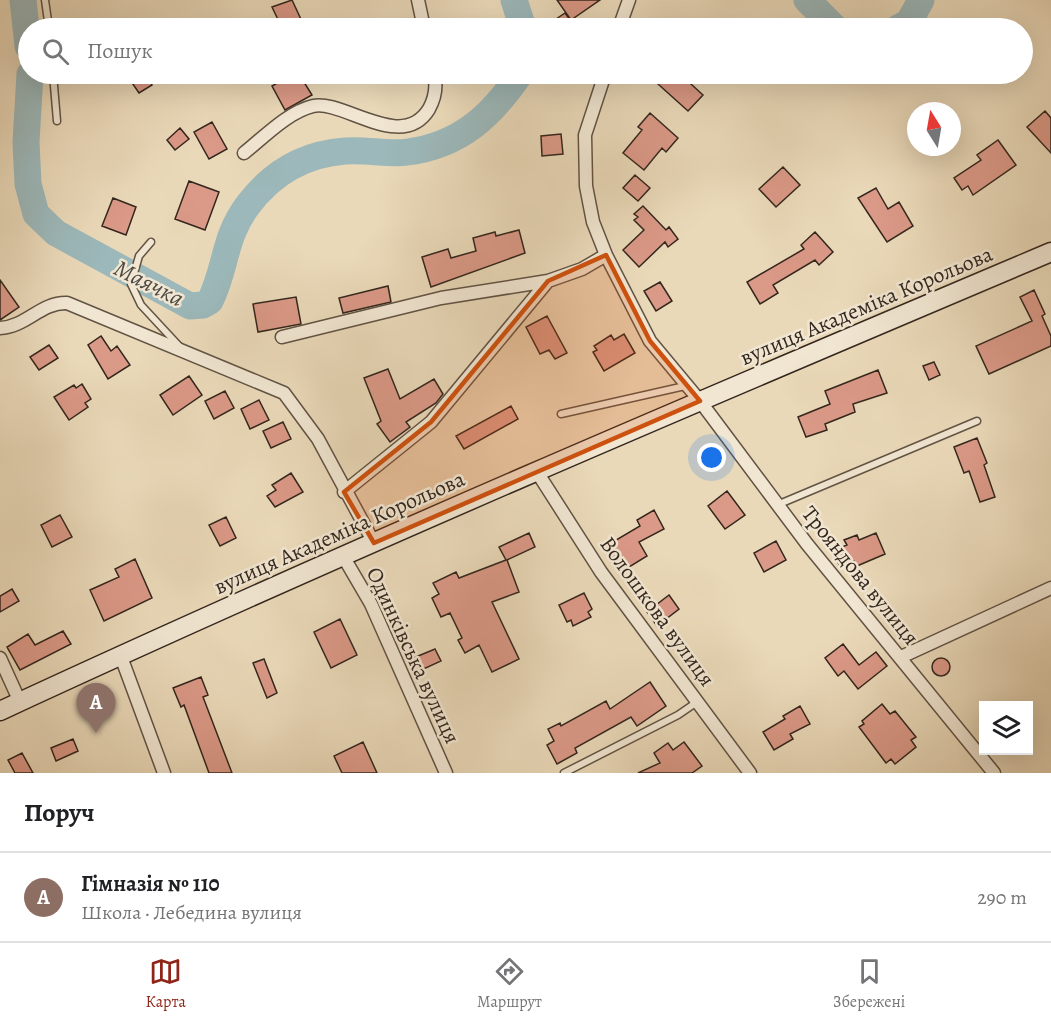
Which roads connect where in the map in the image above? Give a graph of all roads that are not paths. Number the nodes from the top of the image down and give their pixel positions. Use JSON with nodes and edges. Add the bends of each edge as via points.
{"nodes":[{"id":1,"x":45,"y":0,"type":"edge"},
{"id":2,"x":418,"y":0,"type":"edge"},
{"id":3,"x":629,"y":0,"type":"edge"},
{"id":4,"x":48,"y":18,"type":"edge"},
{"id":5,"x":422,"y":18,"type":"edge"},
{"id":6,"x":623,"y":18,"type":"edge"},
{"id":7,"x":54,"y":84,"type":"edge"},
{"id":8,"x":434,"y":84,"type":"edge"},
{"id":9,"x":602,"y":84,"type":"edge"},
{"id":10,"x":57,"y":122,"type":"dead end"},
{"id":11,"x":244,"y":153,"type":"dead end"},
{"id":12,"x":151,"y":243,"type":"dead end"},
{"id":13,"x":1051,"y":252,"type":"edge"},
{"id":14,"x":606,"y":255,"type":"junction"},
{"id":15,"x":548,"y":281,"type":"junction"},
{"id":16,"x":0,"y":328,"type":"edge"},
{"id":17,"x":282,"y":337,"type":"dead end"},
{"id":18,"x":184,"y":352,"type":"junction"},
{"id":19,"x":685,"y":386,"type":"junction"},
{"id":20,"x":700,"y":401,"type":"junction"},
{"id":21,"x":561,"y":414,"type":"dead end"},
{"id":22,"x":977,"y":421,"type":"dead end"},
{"id":23,"x":537,"y":471,"type":"junction"},
{"id":24,"x":344,"y":492,"type":"junction"},
{"id":25,"x":776,"y":505,"type":"junction"},
{"id":26,"x":374,"y":543,"type":"junction"},
{"id":27,"x":343,"y":556,"type":"junction"},
{"id":28,"x":1051,"y":588,"type":"edge"},
{"id":29,"x":120,"y":654,"type":"junction"},
{"id":30,"x":901,"y":657,"type":"junction"},
{"id":31,"x":0,"y":658,"type":"edge"},
{"id":32,"x":20,"y":702,"type":"junction"},
{"id":33,"x":698,"y":702,"type":"junction"},
{"id":34,"x":0,"y":711,"type":"edge"},
{"id":35,"x":164,"y":773,"type":"edge"},
{"id":36,"x":446,"y":773,"type":"edge"},
{"id":37,"x":564,"y":773,"type":"edge"},
{"id":38,"x":750,"y":773,"type":"edge"},
{"id":39,"x":994,"y":773,"type":"edge"}],
"edges":[{"from":1,"to":4,"type":"lane"},
{"from":2,"to":5,"type":"street"},
{"from":3,"to":6,"type":"street"},
{"from":7,"to":10,"type":"lane"},
{"from":8,"to":11,"type":"street","via":[[435,99],[426,114],[400,126],[365,121],[325,105],[311,107]]},
{"from":9,"to":14,"type":"street","via":[[585,135],[586,186],[593,222]]},
{"from":12,"to":18,"type":"lane","via":[[139,256],[131,284],[141,305]]},
{"from":13,"to":20,"type":"main road","name":"вулиця Академіка Корольова"},
{"from":14,"to":15,"type":"street"},
{"from":14,"to":19,"type":"street","via":[[650,341]]},
{"from":15,"to":17,"type":"street","via":[[441,298]]},
{"from":15,"to":24,"type":"street","via":[[431,422]]},
{"from":16,"to":18,"type":"street","via":[[12,327],[58,303],[67,303]]},
{"from":18,"to":24,"type":"street","via":[[284,393],[318,439]]},
{"from":19,"to":20,"type":"street"},
{"from":19,"to":21,"type":"lane"},
{"from":20,"to":23,"type":"main road","name":"вулиця Академіка Корольова"},
{"from":20,"to":25,"type":"street","name":"Трояндова вулиця"},
{"from":22,"to":25,"type":"lane"},
{"from":23,"to":26,"type":"main road","name":"вулиця Академіка Корольова"},
{"from":23,"to":33,"type":"street","name":"Волошкова вулиця","via":[[601,572]]},
{"from":24,"to":26,"type":"street"},
{"from":25,"to":30,"type":"street","name":"Трояндова вулиця"},
{"from":26,"to":27,"type":"main road","name":"вулиця Академіка Корольова"},
{"from":27,"to":29,"type":"main road","name":"вулиця Академіка Корольова"},
{"from":27,"to":36,"type":"street","name":"Одинківська вулиця","via":[[370,603]]},
{"from":28,"to":30,"type":"street"},
{"from":29,"to":32,"type":"main road","name":"вулиця Академіка Корольова"},
{"from":29,"to":35,"type":"street"},
{"from":30,"to":39,"type":"street","name":"Трояндова вулиця"},
{"from":31,"to":32,"type":"street"},
{"from":32,"to":34,"type":"main road","name":"вулиця Академіка Корольова"},
{"from":33,"to":37,"type":"lane"},
{"from":33,"to":38,"type":"street","name":"Волошкова вулиця"}]}
